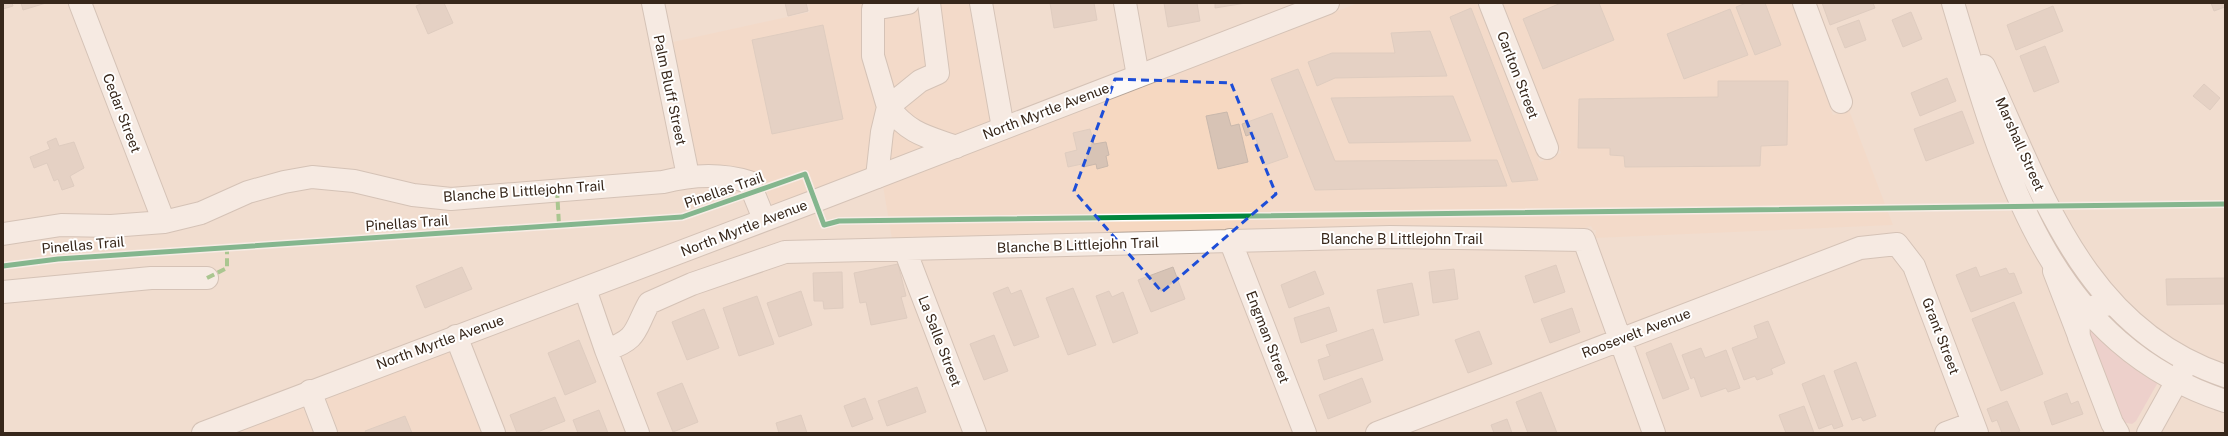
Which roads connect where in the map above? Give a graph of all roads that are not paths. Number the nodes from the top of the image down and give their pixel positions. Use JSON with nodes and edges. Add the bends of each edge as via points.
{"nodes":[{"id":1,"x":80,"y":3,"type":"edge"},
{"id":2,"x":652,"y":3,"type":"edge"},
{"id":3,"x":908,"y":3,"type":"edge"},
{"id":4,"x":929,"y":3,"type":"edge"},
{"id":5,"x":981,"y":3,"type":"edge"},
{"id":6,"x":1125,"y":3,"type":"edge"},
{"id":7,"x":1328,"y":3,"type":"edge"},
{"id":8,"x":1490,"y":3,"type":"edge"},
{"id":9,"x":1804,"y":3,"type":"edge"},
{"id":10,"x":1954,"y":3,"type":"edge"},
{"id":11,"x":1138,"y":76,"type":"junction"},
{"id":12,"x":1841,"y":102,"type":"dead end"},
{"id":13,"x":888,"y":107,"type":"junction"},
{"id":14,"x":1003,"y":128,"type":"junction"},
{"id":15,"x":956,"y":147,"type":"junction"},
{"id":16,"x":1547,"y":148,"type":"dead end"},
{"id":17,"x":688,"y":176,"type":"junction"},
{"id":18,"x":877,"y":177,"type":"junction"},
{"id":19,"x":764,"y":219,"type":"junction"},
{"id":20,"x":164,"y":222,"type":"junction"},
{"id":21,"x":3,"y":234,"type":"edge"},
{"id":22,"x":1230,"y":240,"type":"junction"},
{"id":23,"x":1897,"y":244,"type":"joint"},
{"id":24,"x":905,"y":250,"type":"junction"},
{"id":25,"x":2048,"y":255,"type":"junction"},
{"id":26,"x":207,"y":278,"type":"dead end"},
{"id":27,"x":585,"y":289,"type":"junction"},
{"id":28,"x":3,"y":292,"type":"edge"},
{"id":29,"x":2087,"y":310,"type":"junction"},
{"id":30,"x":2118,"y":310,"type":"junction"},
{"id":31,"x":456,"y":336,"type":"junction"},
{"id":32,"x":2079,"y":337,"type":"junction"},
{"id":33,"x":1618,"y":339,"type":"junction"},
{"id":34,"x":606,"y":350,"type":"junction"},
{"id":35,"x":2188,"y":361,"type":"junction"},
{"id":36,"x":2225,"y":376,"type":"edge"},
{"id":37,"x":2176,"y":381,"type":"junction"},
{"id":38,"x":310,"y":391,"type":"junction"},
{"id":39,"x":2225,"y":401,"type":"edge"},
{"id":40,"x":1975,"y":428,"type":"edge"},
{"id":41,"x":203,"y":433,"type":"edge"},
{"id":42,"x":326,"y":433,"type":"edge"},
{"id":43,"x":494,"y":433,"type":"edge"},
{"id":44,"x":638,"y":433,"type":"edge"},
{"id":45,"x":975,"y":433,"type":"edge"},
{"id":46,"x":1305,"y":433,"type":"edge"},
{"id":47,"x":1377,"y":433,"type":"edge"},
{"id":48,"x":1654,"y":433,"type":"edge"},
{"id":49,"x":1946,"y":433,"type":"edge"},
{"id":50,"x":2118,"y":433,"type":"edge"},
{"id":51,"x":2148,"y":433,"type":"edge"}],
"edges":[{"from":1,"to":20,"type":"street","name":"Cedar Street"},
{"from":2,"to":17,"type":"street","name":"Palm Bluff Street"},
{"from":3,"to":13,"type":"street","via":[[873,9],[874,56]]},
{"from":4,"to":13,"type":"street","via":[[938,73],[920,81]]},
{"from":5,"to":14,"type":"street"},
{"from":6,"to":11,"type":"street"},
{"from":7,"to":11,"type":"street","name":"North Myrtle Avenue"},
{"from":8,"to":16,"type":"street","name":"Carlton Street"},
{"from":9,"to":12,"type":"street"},
{"from":10,"to":25,"type":"street","name":"Marshall Street","via":[[1994,139],[2023,207]]},
{"from":10,"to":30,"type":"street","name":"Marshall Street","via":[[2060,230],[2077,260]]},
{"from":11,"to":14,"type":"street","name":"North Myrtle Avenue"},
{"from":13,"to":15,"type":"street","via":[[900,122],[919,134]]},
{"from":13,"to":18,"type":"street","via":[[882,132]]},
{"from":14,"to":15,"type":"street","name":"North Myrtle Avenue"},
{"from":15,"to":18,"type":"street","name":"North Myrtle Avenue"},
{"from":17,"to":19,"type":"street","name":"Blanche B Littlejohn Trail","via":[[732,176],[749,182]]},
{"from":17,"to":20,"type":"street","name":"Blanche B Littlejohn Trail","via":[[663,182],[451,199],[414,195],[354,181],[312,177],[248,192],[201,213]]},
{"from":18,"to":19,"type":"street","name":"North Myrtle Avenue"},
{"from":19,"to":27,"type":"street","name":"North Myrtle Avenue"},
{"from":20,"to":21,"type":"street","name":"Blanche B Littlejohn Trail","via":[[111,226],[61,225]]},
{"from":22,"to":24,"type":"street","name":"Blanche B Littlejohn Trail"},
{"from":22,"to":33,"type":"street","name":"Blanche B Littlejohn Trail","via":[[1390,237],[1584,240]]},
{"from":22,"to":46,"type":"street","name":"Engman Street"},
{"from":23,"to":33,"type":"street","name":"Roosevelt Avenue","via":[[1860,248]]},
{"from":23,"to":40,"type":"street","name":"Grant Street","via":[[1914,266]]},
{"from":24,"to":34,"type":"street","name":"Blanche B Littlejohn Trail","via":[[785,252],[699,281],[649,303],[637,331],[629,340]]},
{"from":24,"to":45,"type":"street","name":"La Salle Street"},
{"from":25,"to":29,"type":"street","name":"Marshall Street"},
{"from":25,"to":32,"type":"street","name":"Marshall Street"},
{"from":26,"to":28,"type":"street","via":[[151,278]]},
{"from":27,"to":31,"type":"street","name":"North Myrtle Avenue"},
{"from":27,"to":34,"type":"street"},
{"from":29,"to":30,"type":"street","via":[[2105,305]]},
{"from":29,"to":32,"type":"street","name":"Marshall Street","via":[[2078,324]]},
{"from":29,"to":37,"type":"street","name":"Marshall Street","via":[[2117,341],[2146,364]]},
{"from":30,"to":35,"type":"street","name":"Marshall Street","via":[[2140,329]]},
{"from":31,"to":38,"type":"street","name":"North Myrtle Avenue"},
{"from":31,"to":43,"type":"street"},
{"from":32,"to":50,"type":"street","name":"Marshall Street"},
{"from":33,"to":47,"type":"street","name":"Roosevelt Avenue"},
{"from":33,"to":48,"type":"street"},
{"from":34,"to":44,"type":"street"},
{"from":35,"to":36,"type":"street","name":"Marshall Street"},
{"from":35,"to":37,"type":"street"},
{"from":37,"to":39,"type":"street","name":"Marshall Street"},
{"from":37,"to":51,"type":"street"},
{"from":38,"to":41,"type":"street","name":"North Myrtle Avenue"},
{"from":38,"to":42,"type":"street"},
{"from":40,"to":49,"type":"street"}]}
